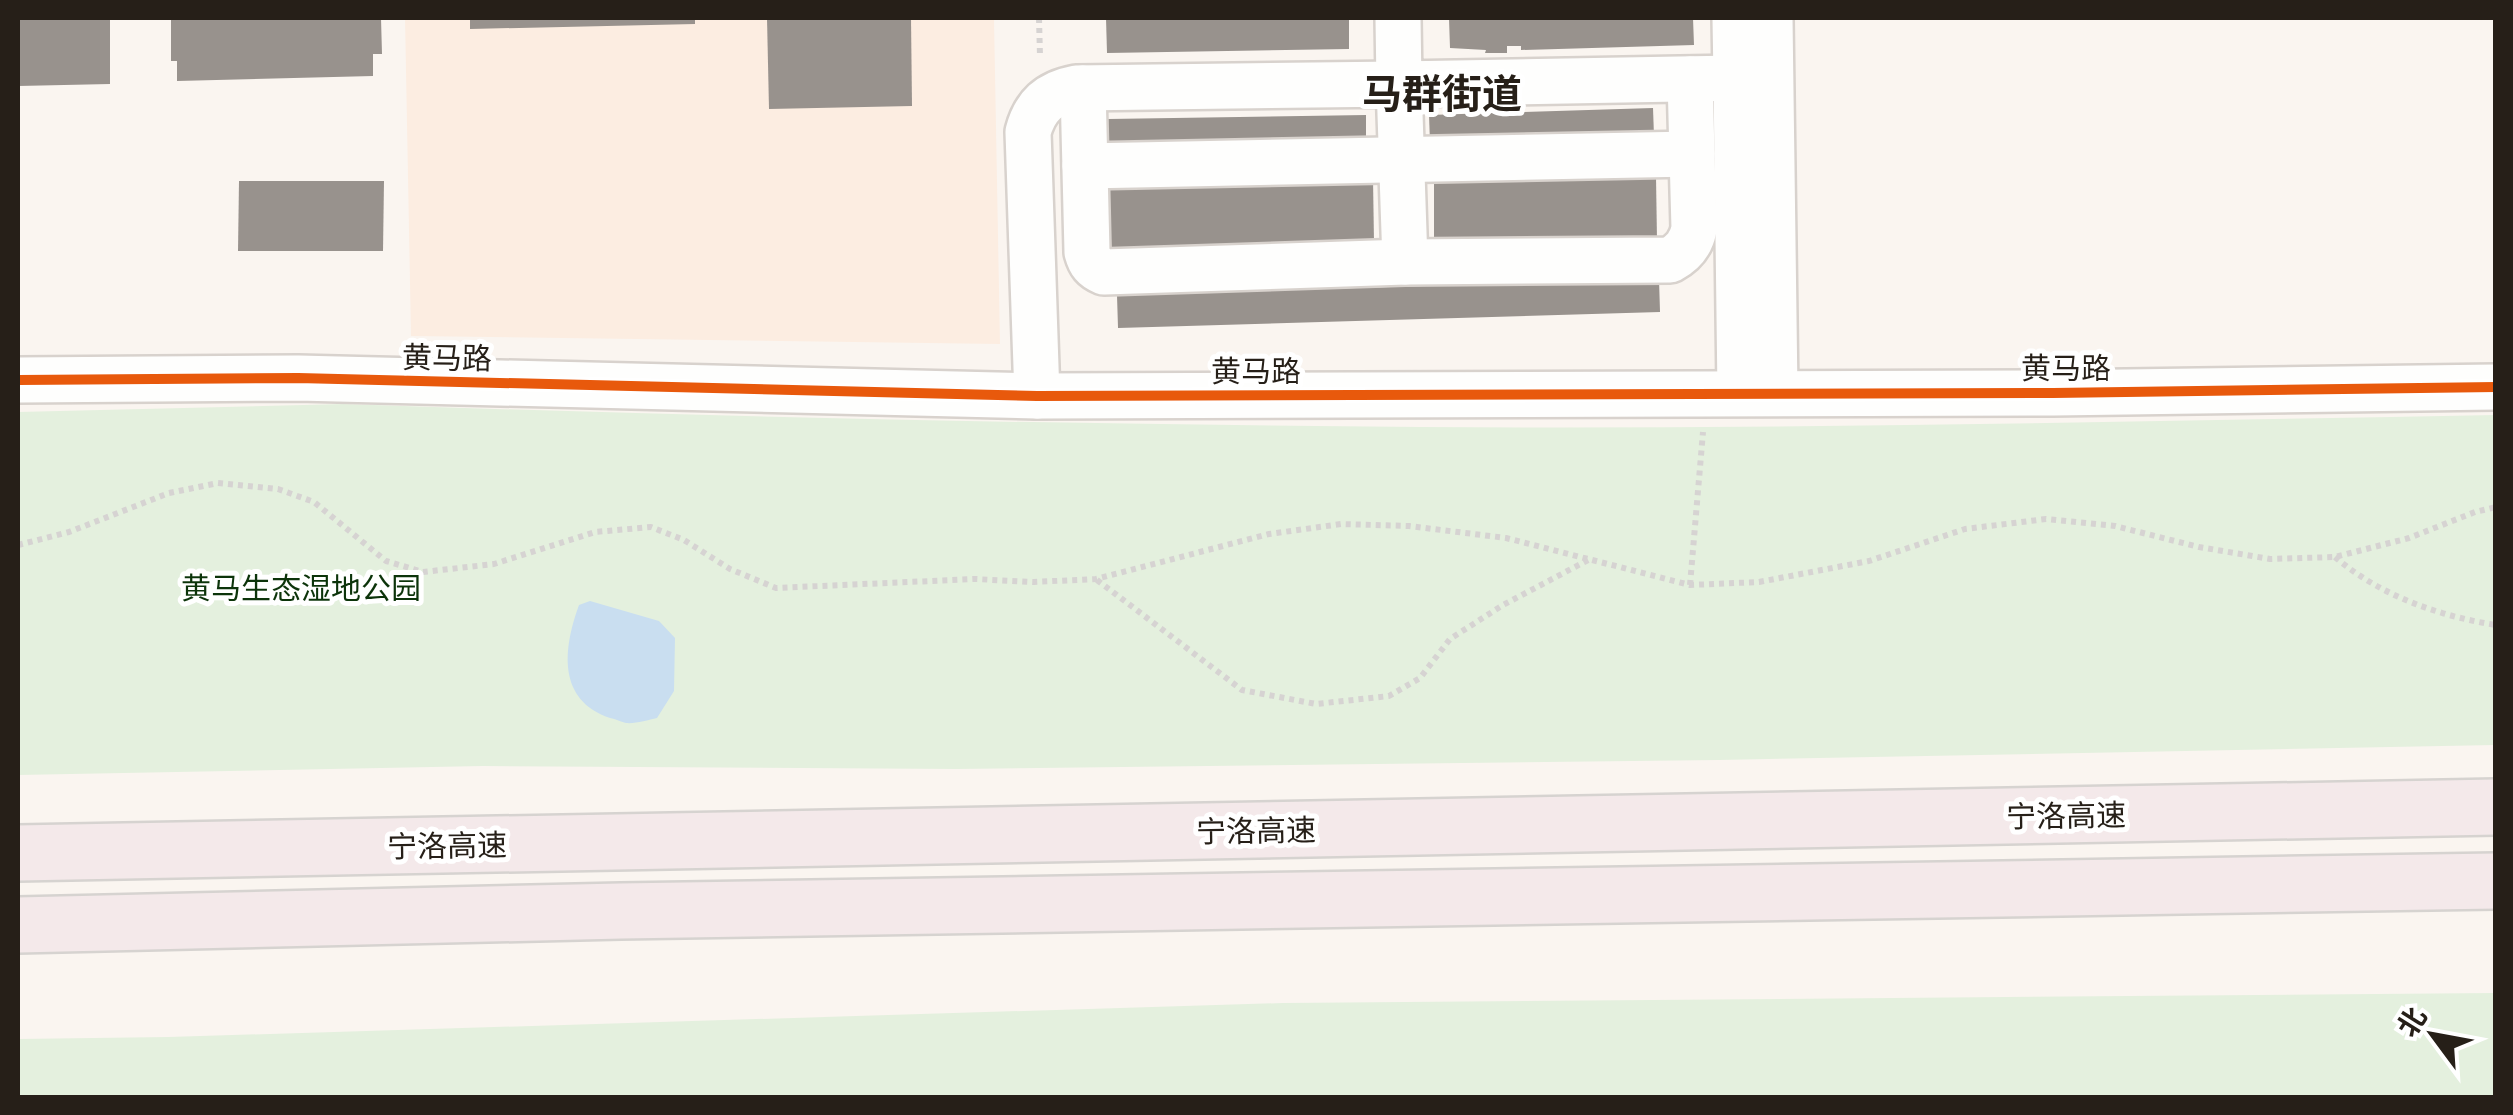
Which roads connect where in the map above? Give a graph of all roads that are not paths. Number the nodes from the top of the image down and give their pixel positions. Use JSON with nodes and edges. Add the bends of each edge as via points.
{"nodes":[{"id":1,"x":1398,"y":18,"type":"edge"},
{"id":2,"x":1735,"y":18,"type":"edge"},
{"id":3,"x":1770,"y":18,"type":"edge"},
{"id":4,"x":1736,"y":78,"type":"junction"},
{"id":5,"x":1690,"y":79,"type":"junction"},
{"id":6,"x":1399,"y":84,"type":"junction"},
{"id":7,"x":1083,"y":88,"type":"junction"},
{"id":8,"x":1692,"y":154,"type":"junction"},
{"id":9,"x":1402,"y":160,"type":"junction"},
{"id":10,"x":1086,"y":166,"type":"junction"},
{"id":11,"x":1405,"y":262,"type":"junction"},
{"id":12,"x":18,"y":380,"type":"edge"},
{"id":13,"x":2496,"y":386,"type":"edge"},
{"id":14,"x":1758,"y":393,"type":"junction"},
{"id":15,"x":1037,"y":396,"type":"junction"},
{"id":16,"x":2496,"y":807,"type":"edge"},
{"id":17,"x":18,"y":853,"type":"edge"},
{"id":18,"x":2496,"y":881,"type":"edge"},
{"id":19,"x":18,"y":925,"type":"edge"}],
"edges":[{"from":1,"to":6,"type":"street"},
{"from":2,"to":4,"type":"street"},
{"from":3,"to":14,"type":"street"},
{"from":4,"to":5,"type":"street"},
{"from":4,"to":14,"type":"street"},
{"from":5,"to":6,"type":"street"},
{"from":5,"to":8,"type":"street"},
{"from":6,"to":7,"type":"street"},
{"from":6,"to":9,"type":"street"},
{"from":7,"to":10,"type":"street"},
{"from":7,"to":15,"type":"street","via":[[1050,96],[1028,132]]},
{"from":8,"to":9,"type":"street"},
{"from":8,"to":11,"type":"street","via":[[1692,239],[1670,260]]},
{"from":9,"to":10,"type":"street"},
{"from":9,"to":11,"type":"street"},
{"from":10,"to":11,"type":"street","via":[[1087,252],[1104,272]]},
{"from":12,"to":15,"type":"street","name":"黄马路","via":[[298,378]]},
{"from":13,"to":14,"type":"street","name":"黄马路"},
{"from":14,"to":15,"type":"street","name":"黄马路"},
{"from":16,"to":17,"type":"highway","name":"宁洛高速"},
{"from":18,"to":19,"type":"highway"}]}
